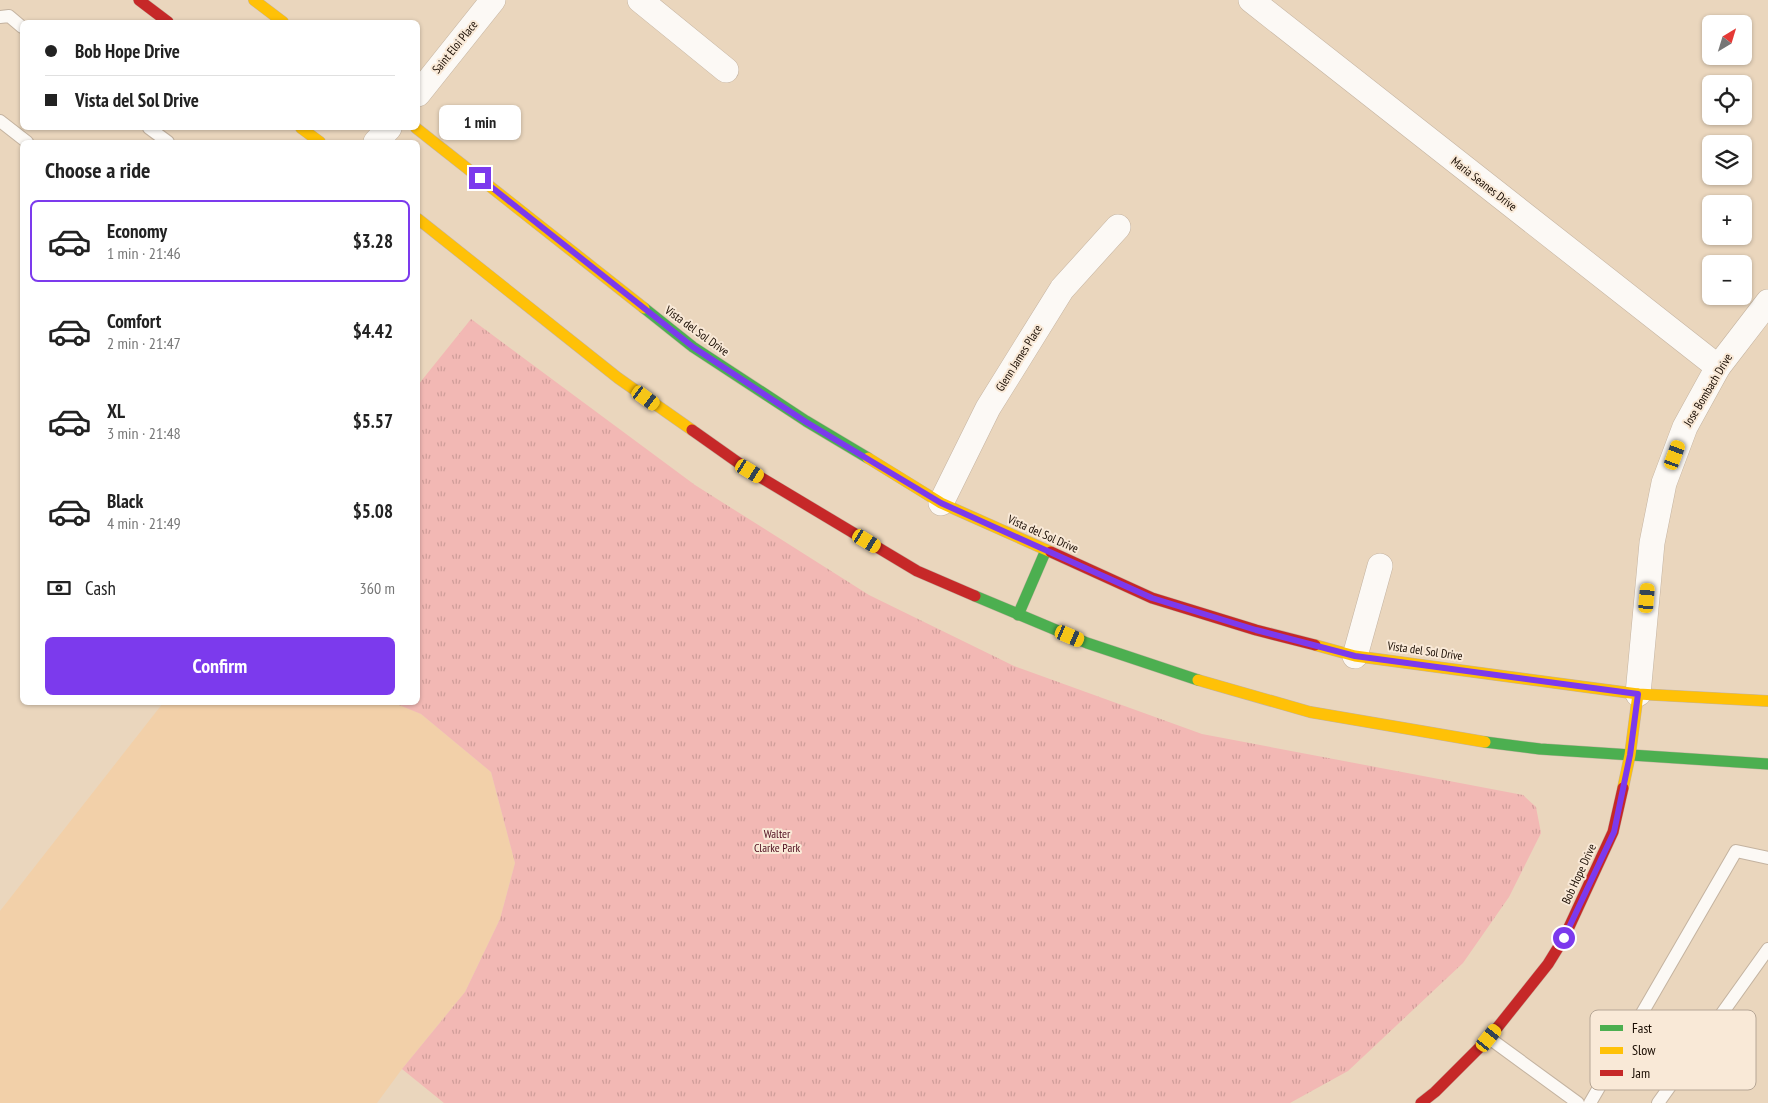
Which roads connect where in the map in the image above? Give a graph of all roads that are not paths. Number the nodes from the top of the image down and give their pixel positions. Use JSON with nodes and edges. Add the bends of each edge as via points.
{"nodes":[{"id":1,"x":139,"y":0,"type":"edge"},
{"id":2,"x":254,"y":0,"type":"edge"},
{"id":3,"x":493,"y":0,"type":"edge"},
{"id":4,"x":640,"y":0,"type":"edge"},
{"id":5,"x":1251,"y":0,"type":"edge"},
{"id":6,"x":0,"y":17,"type":"edge"},
{"id":7,"x":165,"y":20,"type":"edge"},
{"id":8,"x":280,"y":20,"type":"edge"},
{"id":9,"x":20,"y":25,"type":"edge"},
{"id":10,"x":726,"y":70,"type":"dead end"},
{"id":11,"x":420,"y":91,"type":"edge"},
{"id":12,"x":0,"y":121,"type":"edge"},
{"id":13,"x":153,"y":130,"type":"edge"},
{"id":14,"x":304,"y":130,"type":"edge"},
{"id":15,"x":387,"y":130,"type":"edge"},
{"id":16,"x":419,"y":130,"type":"edge"},
{"id":17,"x":24,"y":140,"type":"edge"},
{"id":18,"x":165,"y":140,"type":"edge"},
{"id":19,"x":317,"y":140,"type":"edge"},
{"id":20,"x":378,"y":140,"type":"edge"},
{"id":21,"x":420,"y":221,"type":"edge"},
{"id":22,"x":1118,"y":227,"type":"dead end"},
{"id":23,"x":1768,"y":302,"type":"edge"},
{"id":24,"x":1718,"y":367,"type":"junction"},
{"id":25,"x":941,"y":503,"type":"junction"},
{"id":26,"x":1046,"y":550,"type":"junction"},
{"id":27,"x":1380,"y":566,"type":"dead end"},
{"id":28,"x":1018,"y":615,"type":"junction"},
{"id":29,"x":1355,"y":656,"type":"junction"},
{"id":30,"x":1638,"y":694,"type":"junction"},
{"id":31,"x":1768,"y":701,"type":"edge"},
{"id":32,"x":1630,"y":755,"type":"junction"},
{"id":33,"x":1768,"y":764,"type":"edge"},
{"id":34,"x":1768,"y":858,"type":"edge"},
{"id":35,"x":1768,"y":949,"type":"edge"},
{"id":36,"x":1644,"y":1010,"type":"edge"},
{"id":37,"x":1724,"y":1010,"type":"edge"},
{"id":38,"x":1489,"y":1038,"type":"junction"},
{"id":39,"x":1598,"y":1090,"type":"edge"},
{"id":40,"x":1667,"y":1090,"type":"edge"},
{"id":41,"x":1421,"y":1103,"type":"edge"},
{"id":42,"x":1578,"y":1103,"type":"edge"},
{"id":43,"x":1590,"y":1103,"type":"edge"},
{"id":44,"x":1658,"y":1103,"type":"edge"}],
"edges":[{"from":1,"to":7,"type":"main road"},
{"from":2,"to":8,"type":"main road"},
{"from":3,"to":11,"type":"street","name":"Saint Eloi Place"},
{"from":4,"to":10,"type":"street"},
{"from":5,"to":24,"type":"street","name":"Maria Seanes Drive"},
{"from":6,"to":9,"type":"lane","via":[[9,16]]},
{"from":12,"to":17,"type":"lane"},
{"from":13,"to":18,"type":"lane"},
{"from":14,"to":19,"type":"main road"},
{"from":15,"to":20,"type":"street"},
{"from":16,"to":25,"type":"main road","name":"Vista del Sol Drive","via":[[693,347],[806,422]]},
{"from":21,"to":28,"type":"main road","via":[[618,378],[750,471],[917,571]]},
{"from":22,"to":25,"type":"street","name":"Glenn James Place","via":[[1062,289],[988,408]]},
{"from":23,"to":24,"type":"street","name":"Jose Bombach Drive"},
{"from":24,"to":30,"type":"street","name":"Jose Bombach Drive","via":[[1686,427],[1664,483],[1652,542]]},
{"from":25,"to":26,"type":"main road","name":"Vista del Sol Drive"},
{"from":26,"to":28,"type":"main road"},
{"from":26,"to":29,"type":"main road","name":"Vista del Sol Drive","via":[[1152,598]]},
{"from":27,"to":29,"type":"street"},
{"from":28,"to":32,"type":"main road","via":[[1087,644],[1215,686],[1310,712],[1540,749]]},
{"from":29,"to":30,"type":"main road","name":"Vista del Sol Drive"},
{"from":30,"to":31,"type":"main road","name":"Vista del Sol Drive"},
{"from":30,"to":32,"type":"main road","name":"Bob Hope Drive"},
{"from":32,"to":33,"type":"main road"},
{"from":32,"to":38,"type":"main road","name":"Bob Hope Drive","via":[[1614,832],[1564,938],[1548,964]]},
{"from":34,"to":36,"type":"lane","via":[[1736,851]]},
{"from":35,"to":37,"type":"lane"},
{"from":38,"to":41,"type":"main road","name":"Bob Hope Drive"},
{"from":38,"to":42,"type":"lane"},
{"from":39,"to":43,"type":"lane"},
{"from":40,"to":44,"type":"lane"}]}
